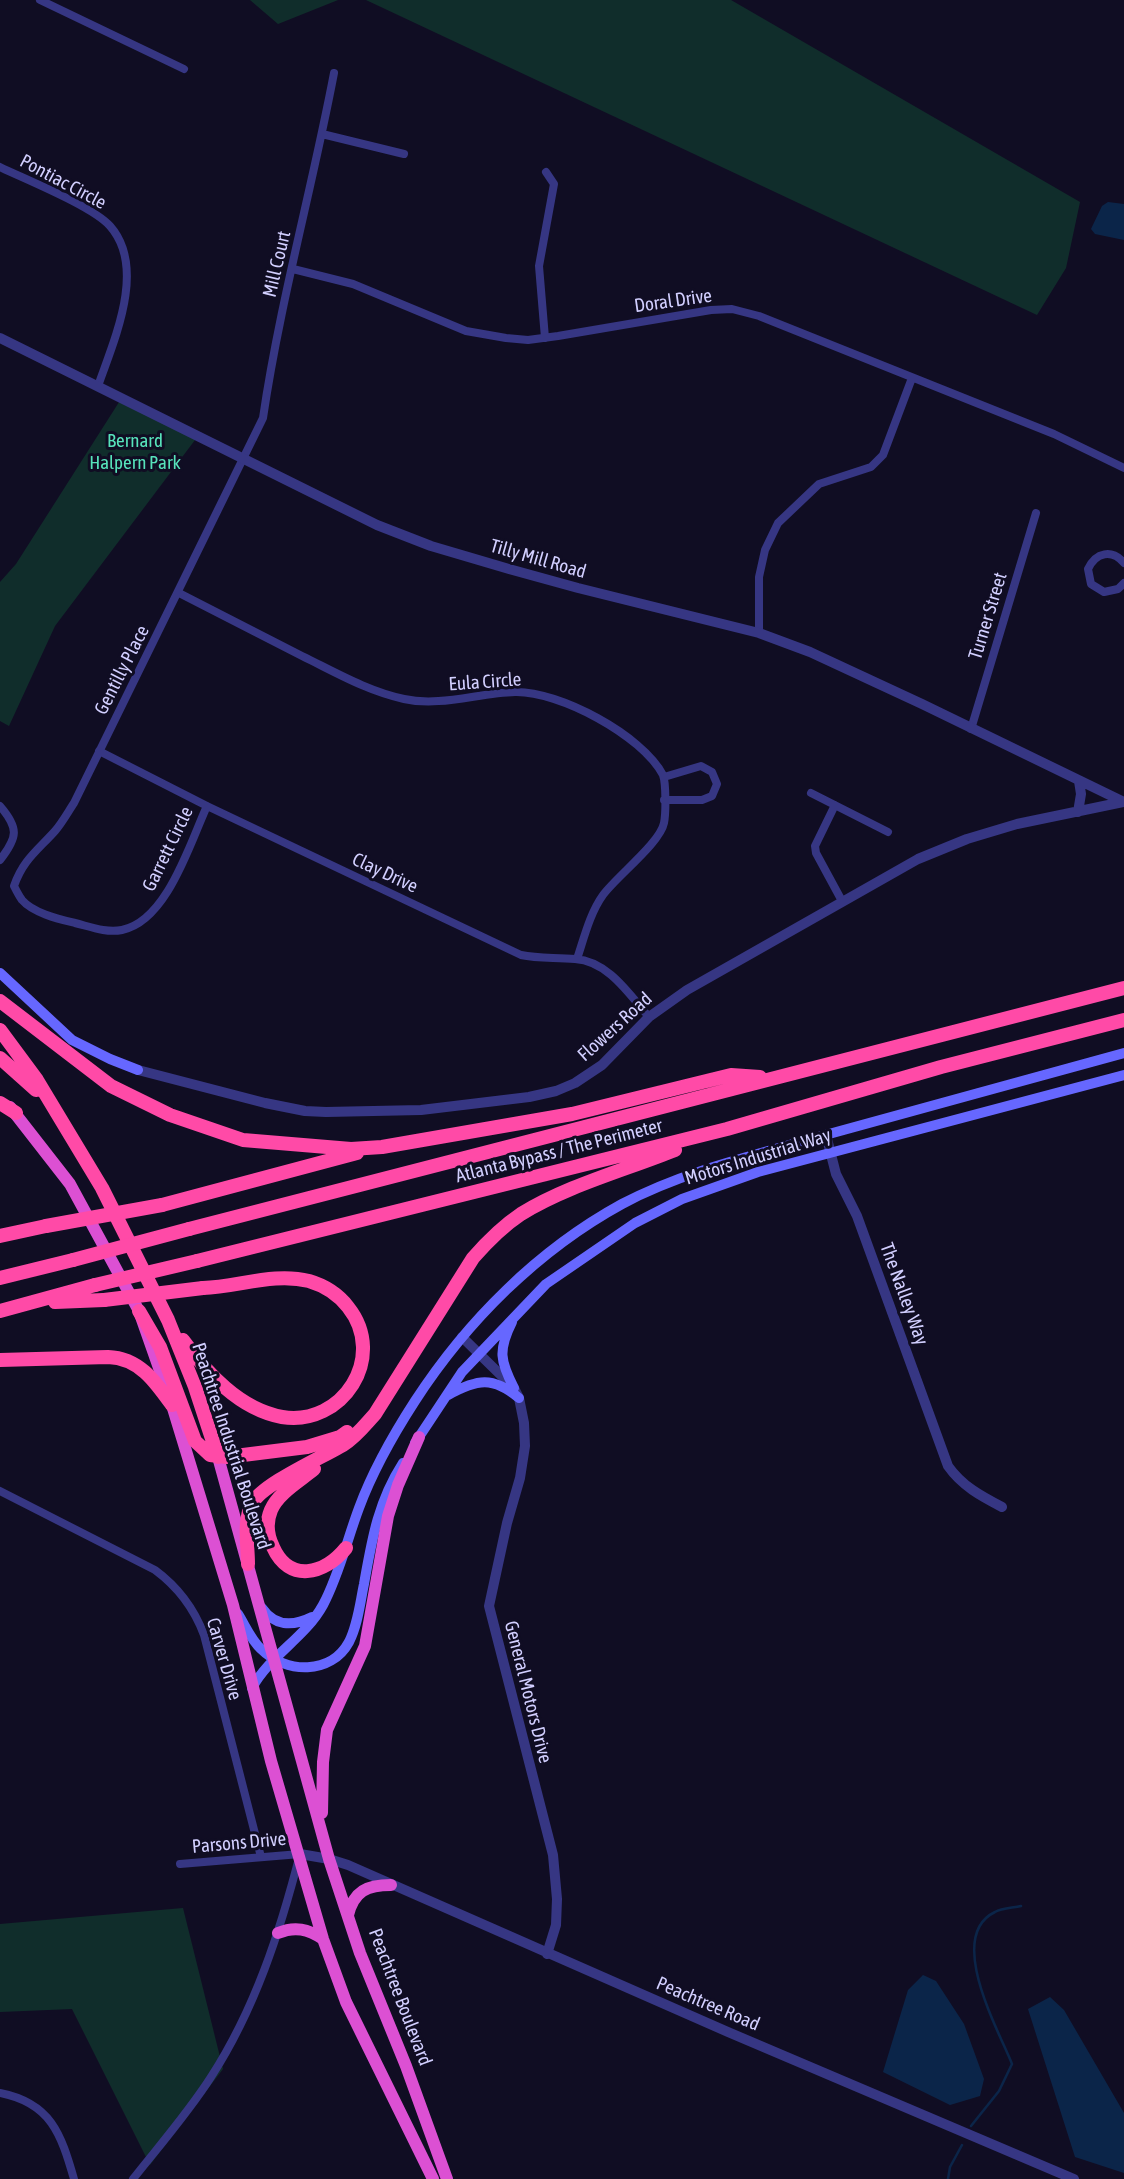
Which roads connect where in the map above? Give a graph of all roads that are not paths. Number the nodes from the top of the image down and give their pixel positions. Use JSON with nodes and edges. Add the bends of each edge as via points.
{"nodes":[{"id":1,"x":40,"y":0,"type":"edge"},
{"id":2,"x":184,"y":69,"type":"dead end"},
{"id":3,"x":334,"y":73,"type":"dead end"},
{"id":4,"x":322,"y":134,"type":"junction"},
{"id":5,"x":404,"y":154,"type":"dead end"},
{"id":6,"x":0,"y":167,"type":"edge"},
{"id":7,"x":546,"y":172,"type":"dead end"},
{"id":8,"x":293,"y":269,"type":"junction"},
{"id":9,"x":0,"y":338,"type":"edge"},
{"id":10,"x":544,"y":338,"type":"junction"},
{"id":11,"x":912,"y":378,"type":"junction"},
{"id":12,"x":98,"y":386,"type":"junction"},
{"id":13,"x":245,"y":459,"type":"junction"},
{"id":14,"x":1124,"y":468,"type":"edge"},
{"id":15,"x":1036,"y":513,"type":"dead end"},
{"id":16,"x":1124,"y":563,"type":"edge"},
{"id":17,"x":1124,"y":583,"type":"edge"},
{"id":18,"x":179,"y":593,"type":"junction"},
{"id":19,"x":759,"y":633,"type":"junction"},
{"id":20,"x":971,"y":729,"type":"junction"},
{"id":21,"x":99,"y":751,"type":"junction"},
{"id":22,"x":664,"y":777,"type":"junction"},
{"id":23,"x":1079,"y":780,"type":"junction"},
{"id":24,"x":811,"y":793,"type":"dead end"},
{"id":25,"x":664,"y":800,"type":"junction"},
{"id":26,"x":1124,"y":802,"type":"edge"},
{"id":27,"x":0,"y":806,"type":"edge"},
{"id":28,"x":207,"y":806,"type":"junction"},
{"id":29,"x":835,"y":806,"type":"junction"},
{"id":30,"x":1078,"y":812,"type":"junction"},
{"id":31,"x":888,"y":832,"type":"dead end"},
{"id":32,"x":0,"y":860,"type":"edge"},
{"id":33,"x":14,"y":886,"type":"joint"},
{"id":34,"x":842,"y":901,"type":"junction"},
{"id":35,"x":577,"y":959,"type":"junction"},
{"id":36,"x":0,"y":973,"type":"edge"},
{"id":37,"x":1124,"y":988,"type":"edge"},
{"id":38,"x":0,"y":1001,"type":"edge"},
{"id":39,"x":649,"y":1017,"type":"junction"},
{"id":40,"x":1124,"y":1020,"type":"edge"},
{"id":41,"x":0,"y":1030,"type":"edge"},
{"id":42,"x":1124,"y":1053,"type":"edge"},
{"id":43,"x":0,"y":1058,"type":"edge"},
{"id":44,"x":138,"y":1070,"type":"joint"},
{"id":45,"x":1124,"y":1075,"type":"edge"},
{"id":46,"x":772,"y":1078,"type":"junction"},
{"id":47,"x":0,"y":1096,"type":"edge"},
{"id":48,"x":0,"y":1103,"type":"edge"},
{"id":49,"x":56,"y":1111,"type":"junction"},
{"id":50,"x":16,"y":1113,"type":"junction"},
{"id":51,"x":727,"y":1129,"type":"junction"},
{"id":52,"x":825,"y":1135,"type":"junction"},
{"id":53,"x":382,"y":1147,"type":"junction"},
{"id":54,"x":830,"y":1153,"type":"junction"},
{"id":55,"x":0,"y":1236,"type":"edge"},
{"id":56,"x":0,"y":1278,"type":"edge"},
{"id":57,"x":29,"y":1303,"type":"junction"},
{"id":58,"x":0,"y":1311,"type":"edge"},
{"id":59,"x":139,"y":1311,"type":"junction"},
{"id":60,"x":517,"y":1313,"type":"junction"},
{"id":61,"x":168,"y":1320,"type":"junction"},
{"id":62,"x":462,"y":1337,"type":"junction"},
{"id":63,"x":479,"y":1352,"type":"junction"},
{"id":64,"x":0,"y":1360,"type":"edge"},
{"id":65,"x":391,"y":1387,"type":"junction"},
{"id":66,"x":516,"y":1393,"type":"junction"},
{"id":67,"x":446,"y":1396,"type":"junction"},
{"id":68,"x":172,"y":1405,"type":"junction"},
{"id":69,"x":419,"y":1437,"type":"junction"},
{"id":70,"x":346,"y":1443,"type":"junction"},
{"id":71,"x":218,"y":1457,"type":"junction"},
{"id":72,"x":0,"y":1491,"type":"edge"},
{"id":73,"x":1002,"y":1507,"type":"dead end"},
{"id":74,"x":346,"y":1548,"type":"junction"},
{"id":75,"x":248,"y":1564,"type":"junction"},
{"id":76,"x":233,"y":1605,"type":"junction"},
{"id":77,"x":261,"y":1608,"type":"junction"},
{"id":78,"x":317,"y":1615,"type":"junction"},
{"id":79,"x":274,"y":1657,"type":"junction"},
{"id":80,"x":252,"y":1688,"type":"junction"},
{"id":81,"x":321,"y":1828,"type":"junction"},
{"id":82,"x":300,"y":1854,"type":"junction"},
{"id":83,"x":261,"y":1857,"type":"junction"},
{"id":84,"x":329,"y":1859,"type":"junction"},
{"id":85,"x":180,"y":1864,"type":"dead end"},
{"id":86,"x":391,"y":1885,"type":"junction"},
{"id":87,"x":348,"y":1916,"type":"junction"},
{"id":88,"x":278,"y":1933,"type":"junction"},
{"id":89,"x":323,"y":1939,"type":"junction"},
{"id":90,"x":547,"y":1954,"type":"junction"},
{"id":91,"x":0,"y":2093,"type":"edge"},
{"id":92,"x":74,"y":2179,"type":"edge"},
{"id":93,"x":133,"y":2179,"type":"edge"},
{"id":94,"x":433,"y":2179,"type":"edge"},
{"id":95,"x":447,"y":2179,"type":"edge"},
{"id":96,"x":1074,"y":2179,"type":"edge"}],
"edges":[{"from":1,"to":2,"type":"street"},
{"from":3,"to":4,"type":"street","name":"Mill Court"},
{"from":4,"to":5,"type":"street"},
{"from":4,"to":8,"type":"street","name":"Mill Court"},
{"from":6,"to":12,"type":"street","name":"Pontiac Circle","via":[[90,211],[109,225],[121,242],[127,285]]},
{"from":7,"to":10,"type":"street","via":[[554,184],[539,266]]},
{"from":8,"to":10,"type":"street","name":"Doral Drive","via":[[354,284],[466,331]]},
{"from":8,"to":13,"type":"street","name":"Mill Court","via":[[263,418]]},
{"from":9,"to":12,"type":"street","name":"Tilly Mill Road"},
{"from":10,"to":11,"type":"street","name":"Doral Drive","via":[[732,309]]},
{"from":11,"to":14,"type":"street","name":"Doral Drive","via":[[1054,434]]},
{"from":11,"to":19,"type":"street","via":[[883,455],[871,467],[819,484],[778,523],[759,577]]},
{"from":12,"to":13,"type":"street","name":"Tilly Mill Road"},
{"from":13,"to":18,"type":"street","name":"Gentilly Place"},
{"from":13,"to":19,"type":"street","name":"Tilly Mill Road","via":[[367,520],[431,546],[578,589]]},
{"from":15,"to":20,"type":"street","name":"Turner Street"},
{"from":16,"to":17,"type":"street","via":[[1104,554],[1088,569],[1091,584],[1104,592]]},
{"from":18,"to":21,"type":"street","name":"Gentilly Place"},
{"from":18,"to":22,"type":"street","name":"Eula Circle","via":[[360,685],[406,699],[438,701],[516,692],[570,706],[638,745]]},
{"from":19,"to":20,"type":"street","name":"Tilly Mill Road","via":[[810,652]]},
{"from":20,"to":23,"type":"street","name":"Tilly Mill Road"},
{"from":21,"to":28,"type":"street","name":"Clay Drive"},
{"from":21,"to":33,"type":"street","name":"Gentilly Place","via":[[74,803],[19,870]]},
{"from":22,"to":25,"type":"street"},
{"from":22,"to":25,"type":"street","via":[[701,766],[712,772],[717,784],[712,796],[702,800]]},
{"from":23,"to":26,"type":"street","name":"Tilly Mill Road"},
{"from":23,"to":30,"type":"street"},
{"from":24,"to":29,"type":"street"},
{"from":25,"to":35,"type":"street","via":[[664,825],[602,897]]},
{"from":26,"to":30,"type":"street","name":"Flowers Road"},
{"from":27,"to":32,"type":"street","via":[[13,821],[14,836]]},
{"from":28,"to":33,"type":"street","name":"Garrett Circle","via":[[174,880],[153,913],[141,922],[106,931],[62,920],[23,901]]},
{"from":28,"to":35,"type":"street","name":"Clay Drive","via":[[521,955]]},
{"from":29,"to":31,"type":"street"},
{"from":29,"to":34,"type":"street","via":[[814,846]]},
{"from":30,"to":34,"type":"street","name":"Flowers Road","via":[[956,843]]},
{"from":34,"to":39,"type":"street","name":"Flowers Road","via":[[687,990]]},
{"from":35,"to":39,"type":"street","name":"Clay Drive","via":[[603,967]]},
{"from":36,"to":44,"type":"main road","name":"Flowers Road","via":[[72,1040]]},
{"from":37,"to":46,"type":"highway","name":"Atlanta Bypass / The Perimeter"},
{"from":38,"to":53,"type":"highway","via":[[111,1086],[170,1115],[243,1140],[351,1149]]},
{"from":39,"to":44,"type":"street","name":"Flowers Road","via":[[602,1065],[566,1088],[421,1110],[305,1111]]},
{"from":40,"to":51,"type":"highway","name":"Atlanta Bypass / The Perimeter"},
{"from":41,"to":49,"type":"highway","name":"Peachtree Industrial Boulevard"},
{"from":42,"to":52,"type":"main road","name":"Motors Industrial Way"},
{"from":43,"to":49,"type":"highway"},
{"from":45,"to":54,"type":"main road","name":"Motors Industrial Way"},
{"from":46,"to":53,"type":"highway","via":[[730,1075],[572,1115]]},
{"from":46,"to":56,"type":"highway","name":"Atlanta Bypass / The Perimeter","bridge":true},
{"from":47,"to":50,"type":"highway"},
{"from":48,"to":50,"type":"highway"},
{"from":49,"to":61,"type":"highway","name":"Peachtree Industrial Boulevard","via":[[102,1188]]},
{"from":50,"to":59,"type":"highway","via":[[70,1184]]},
{"from":51,"to":57,"type":"highway","name":"Atlanta Bypass / The Perimeter","bridge":true},
{"from":51,"to":65,"type":"highway","via":[[564,1192],[520,1215],[473,1258]]},
{"from":52,"to":54,"type":"street","name":"The Nalley Way"},
{"from":52,"to":62,"type":"main road","name":"Motors Industrial Way","via":[[690,1175],[624,1203],[581,1229],[523,1276]]},
{"from":53,"to":55,"type":"highway","bridge":true,"via":[[162,1205]]},
{"from":54,"to":60,"type":"main road","name":"Motors Industrial Way","via":[[758,1172],[656,1212],[546,1284]]},
{"from":54,"to":73,"type":"street","name":"The Nalley Way","via":[[948,1466],[974,1492]]},
{"from":57,"to":58,"type":"highway","name":"Atlanta Bypass / The Perimeter"},
{"from":57,"to":61,"type":"highway","bridge":true,"via":[[104,1300],[296,1279],[333,1292],[352,1313],[362,1341],[359,1373],[350,1390],[313,1416],[294,1418],[262,1411],[211,1375]]},
{"from":59,"to":68,"type":"highway"},
{"from":59,"to":71,"type":"highway","via":[[160,1348],[195,1441]]},
{"from":60,"to":63,"type":"main road","name":"Motors Industrial Way"},
{"from":60,"to":66,"type":"main road","via":[[502,1342],[504,1369]]},
{"from":61,"to":71,"type":"highway","name":"Peachtree Industrial Boulevard"},
{"from":62,"to":63,"type":"street"},
{"from":62,"to":74,"type":"main road","name":"Motors Industrial Way","via":[[386,1447]]},
{"from":63,"to":66,"type":"street"},
{"from":63,"to":67,"type":"main road","name":"Motors Industrial Way"},
{"from":64,"to":68,"type":"highway","via":[[123,1359],[143,1370]]},
{"from":65,"to":70,"type":"highway","via":[[375,1414]]},
{"from":65,"to":71,"type":"highway","via":[[365,1418],[340,1437],[307,1447]]},
{"from":66,"to":67,"type":"main road","via":[[481,1381]]},
{"from":66,"to":90,"type":"street","name":"General Motors Drive","via":[[525,1446],[489,1606],[553,1855],[556,1925]]},
{"from":67,"to":69,"type":"main road","name":"Motors Industrial Way"},
{"from":68,"to":76,"type":"highway"},
{"from":69,"to":79,"type":"main road","name":"Motors Industrial Way","via":[[382,1502],[349,1642],[333,1659],[309,1668]]},
{"from":69,"to":81,"type":"highway","via":[[388,1516],[365,1646],[327,1730]]},
{"from":70,"to":74,"type":"highway","via":[[278,1499],[267,1523],[278,1557],[293,1570],[316,1569]]},
{"from":70,"to":75,"type":"highway","via":[[271,1485],[252,1503],[247,1523]]},
{"from":71,"to":75,"type":"highway","name":"Peachtree Industrial Boulevard"},
{"from":72,"to":83,"type":"street","name":"Carver Drive","via":[[155,1570],[187,1601],[204,1636]]},
{"from":74,"to":78,"type":"main road","name":"Motors Industrial Way"},
{"from":75,"to":77,"type":"highway","name":"Peachtree Industrial Boulevard"},
{"from":76,"to":79,"type":"main road","name":"Motors Industrial Way","via":[[257,1644]]},
{"from":76,"to":80,"type":"highway"},
{"from":77,"to":78,"type":"main road","via":[[285,1624]]},
{"from":77,"to":79,"type":"highway","name":"Peachtree Industrial Boulevard"},
{"from":78,"to":79,"type":"main road","name":"Motors Industrial Way"},
{"from":79,"to":80,"type":"main road","name":"Motors Industrial Way"},
{"from":79,"to":81,"type":"highway","name":"Peachtree Industrial Boulevard"},
{"from":80,"to":82,"type":"highway"},
{"from":81,"to":84,"type":"highway","name":"Peachtree Boulevard"},
{"from":82,"to":83,"type":"street","name":"Parsons Drive"},
{"from":82,"to":84,"type":"street","name":"Peachtree Road"},
{"from":82,"to":88,"type":"street"},
{"from":82,"to":89,"type":"highway"},
{"from":83,"to":85,"type":"street","name":"Parsons Drive"},
{"from":84,"to":86,"type":"street","name":"Peachtree Road"},
{"from":84,"to":87,"type":"highway","name":"Peachtree Boulevard"},
{"from":86,"to":87,"type":"highway","via":[[361,1891]]},
{"from":86,"to":90,"type":"street","name":"Peachtree Road"},
{"from":87,"to":95,"type":"highway","name":"Peachtree Boulevard"},
{"from":88,"to":89,"type":"highway","via":[[298,1928]]},
{"from":88,"to":93,"type":"street","via":[[255,1996],[226,2053]]},
{"from":89,"to":94,"type":"highway","via":[[346,2002]]},
{"from":90,"to":96,"type":"street","name":"Peachtree Road"},
{"from":91,"to":92,"type":"street","via":[[29,2102],[47,2118],[64,2141]]}]}
